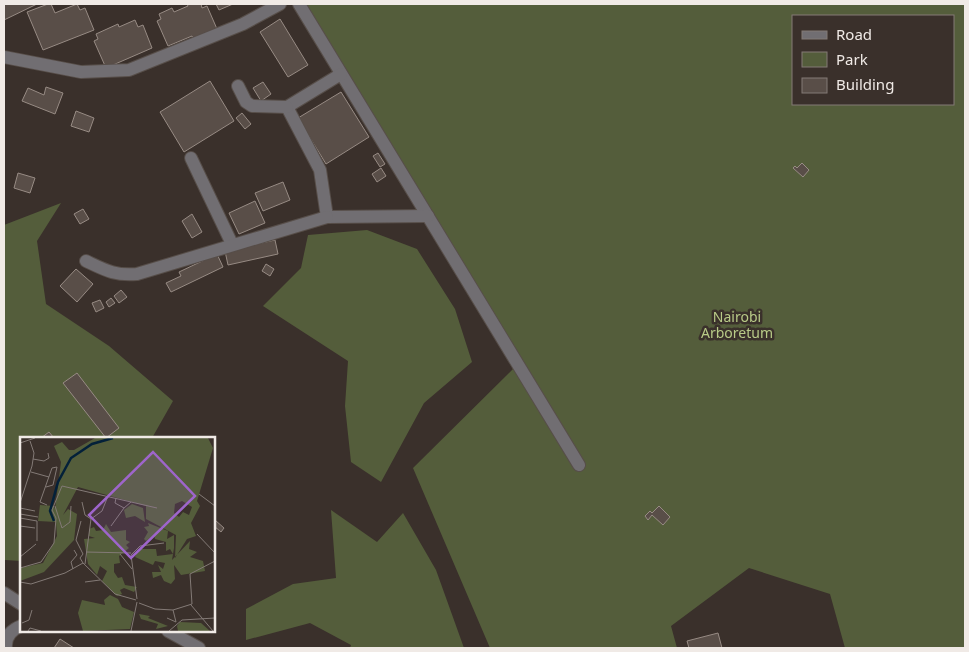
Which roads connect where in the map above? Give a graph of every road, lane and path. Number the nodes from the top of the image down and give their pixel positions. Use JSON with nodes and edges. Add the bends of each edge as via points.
{"nodes":[{"id":1,"x":280,"y":4,"type":"edge"},
{"id":2,"x":299,"y":4,"type":"edge"},
{"id":3,"x":4,"y":57,"type":"edge"},
{"id":4,"x":342,"y":74,"type":"junction"},
{"id":5,"x":238,"y":86,"type":"dead end"},
{"id":6,"x":286,"y":108,"type":"junction"},
{"id":7,"x":191,"y":158,"type":"dead end"},
{"id":8,"x":326,"y":216,"type":"junction"},
{"id":9,"x":428,"y":216,"type":"junction"},
{"id":10,"x":232,"y":244,"type":"junction"},
{"id":11,"x":86,"y":261,"type":"dead end"},
{"id":12,"x":579,"y":465,"type":"dead end"},
{"id":13,"x":4,"y":593,"type":"edge"},
{"id":14,"x":20,"y":603,"type":"edge"},
{"id":15,"x":20,"y":626,"type":"edge"},
{"id":16,"x":170,"y":632,"type":"edge"},
{"id":17,"x":6,"y":648,"type":"edge"},
{"id":18,"x":200,"y":648,"type":"edge"}],
"edges":[{"from":1,"to":3,"type":"street","via":[[242,24],[129,70],[81,72]]},
{"from":2,"to":4,"type":"street"},
{"from":4,"to":6,"type":"street"},
{"from":4,"to":9,"type":"street"},
{"from":5,"to":6,"type":"street","via":[[246,102],[252,106]]},
{"from":6,"to":8,"type":"street","via":[[320,170]]},
{"from":7,"to":10,"type":"street"},
{"from":8,"to":9,"type":"street"},
{"from":8,"to":10,"type":"street"},
{"from":9,"to":12,"type":"street"},
{"from":10,"to":11,"type":"street","via":[[137,274],[108,272]]},
{"from":13,"to":14,"type":"street"},
{"from":15,"to":17,"type":"street","via":[[8,636]]},
{"from":16,"to":18,"type":"street"}]}
